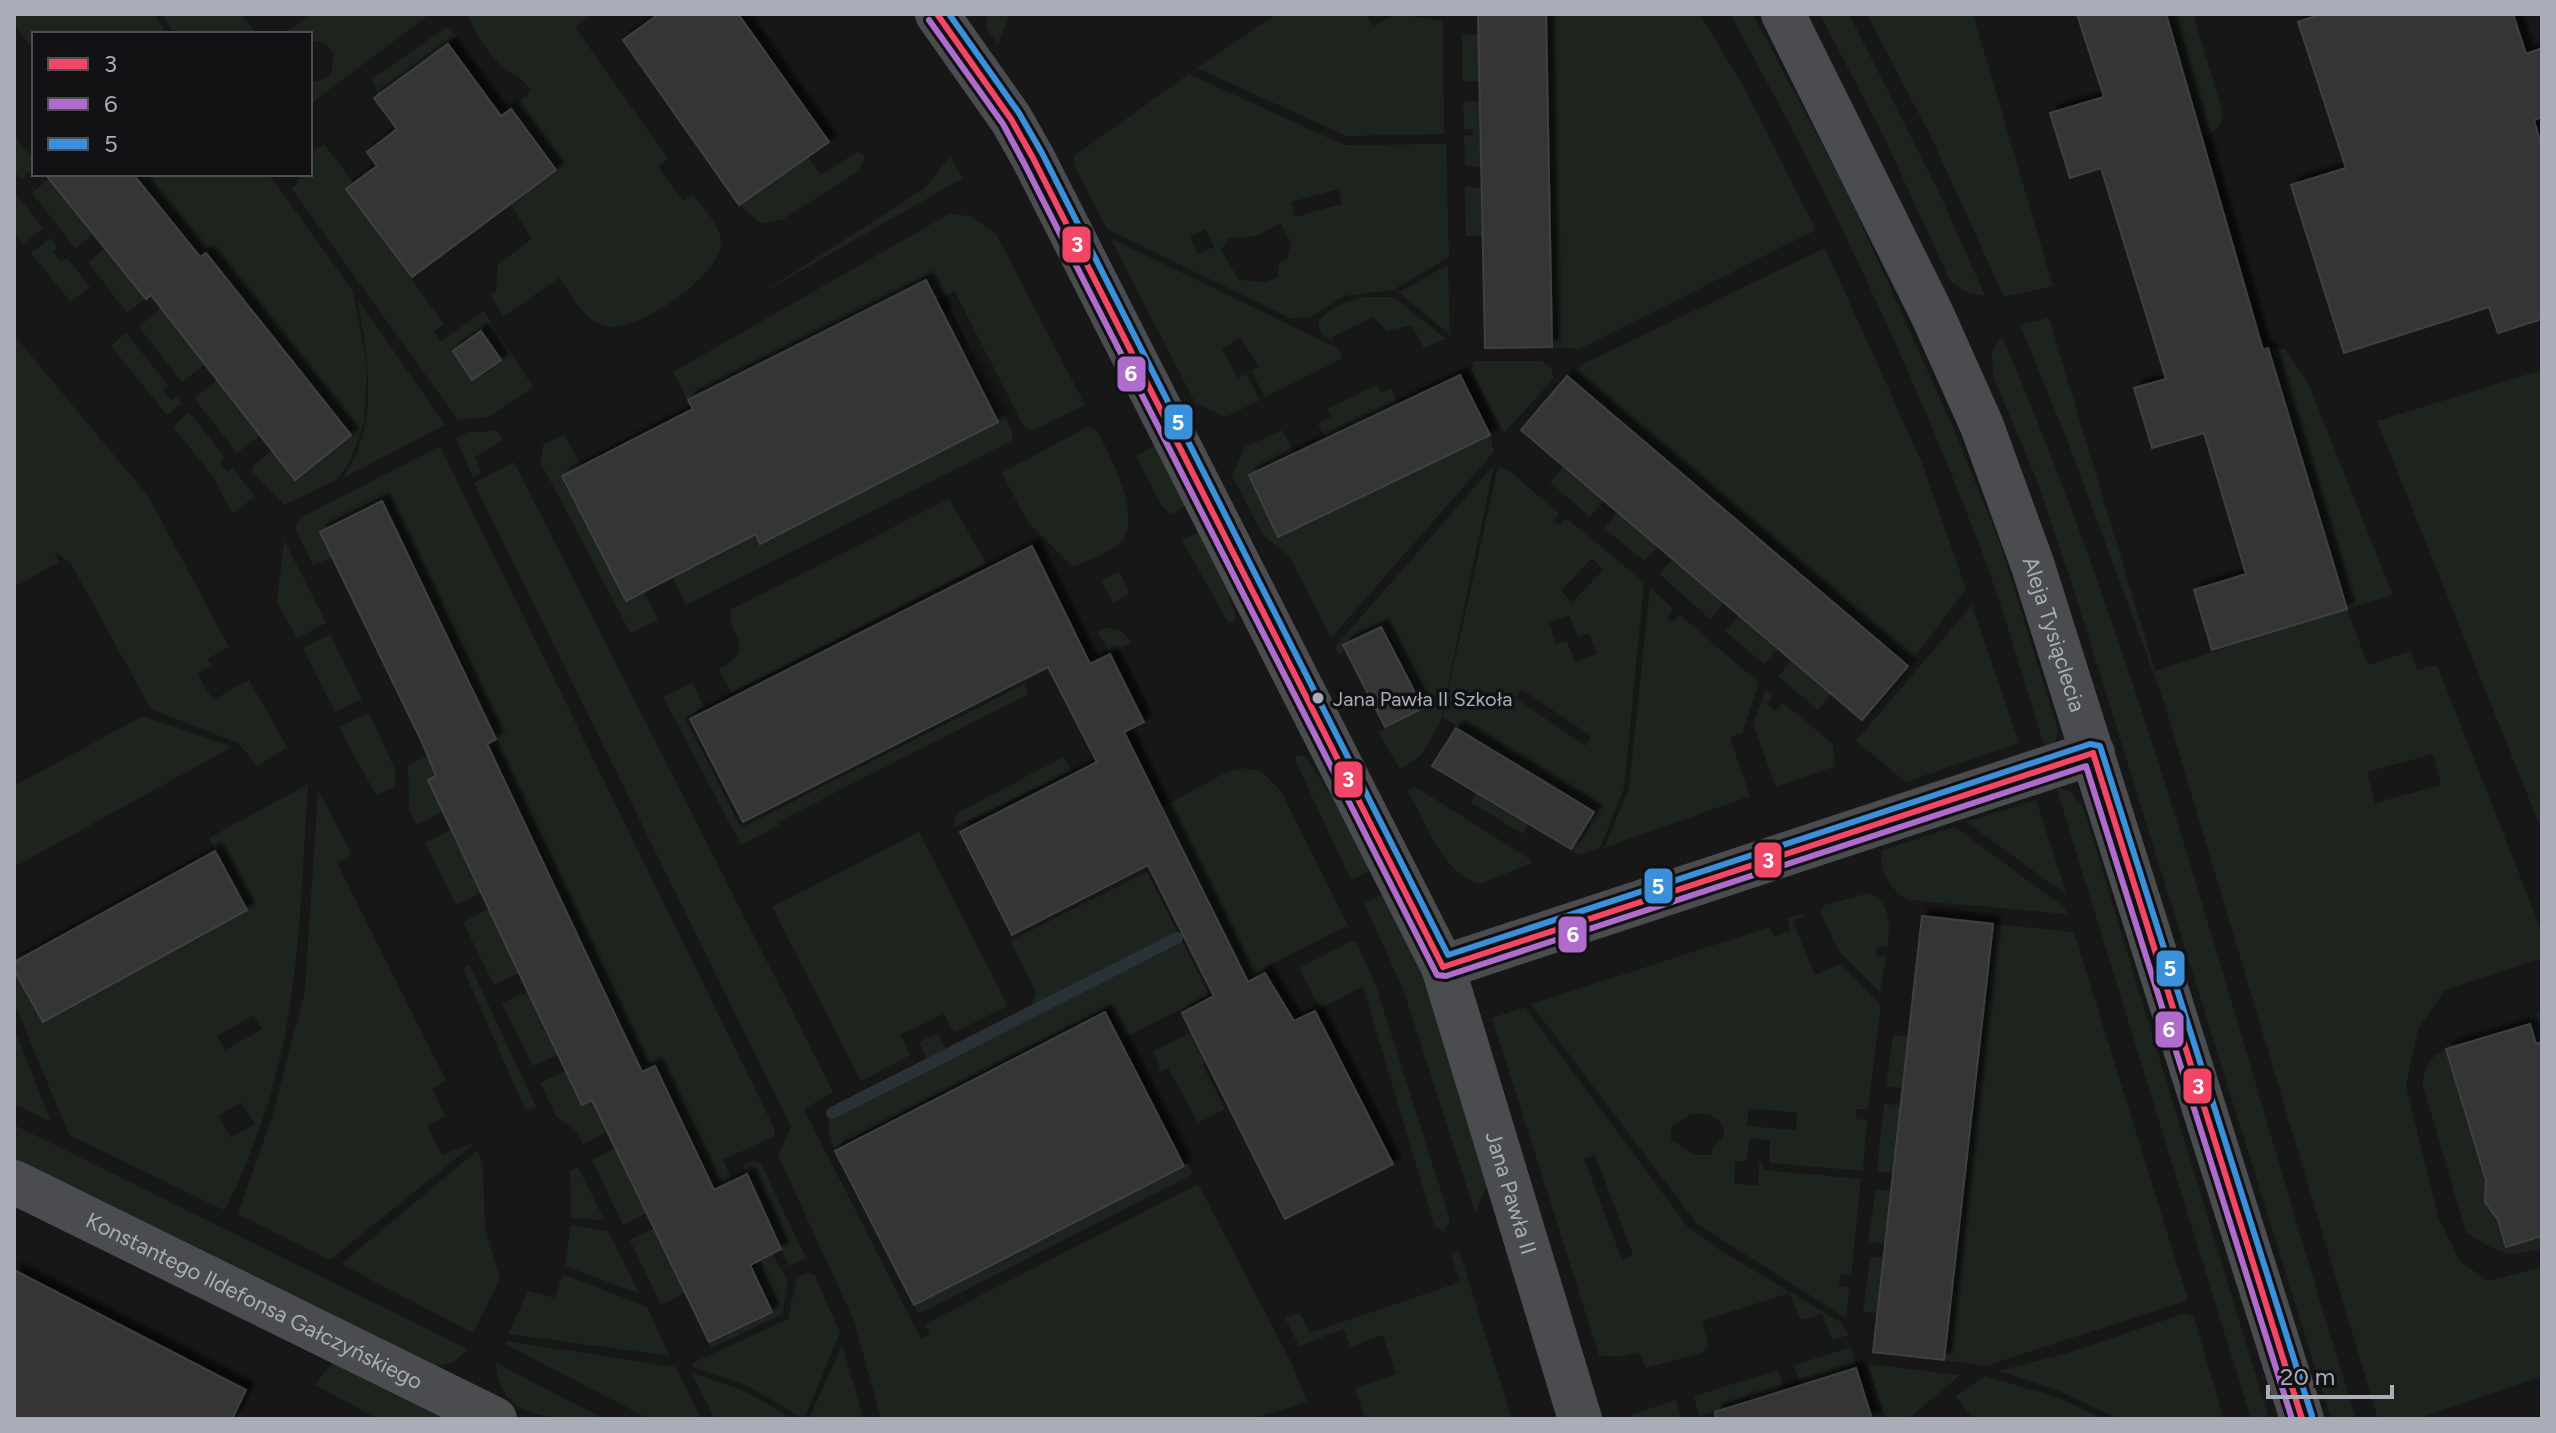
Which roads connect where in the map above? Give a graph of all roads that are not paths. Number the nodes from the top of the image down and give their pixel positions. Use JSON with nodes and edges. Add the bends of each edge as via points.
{"nodes":[{"id":1,"x":937,"y":14,"type":"edge"},
{"id":2,"x":1783,"y":14,"type":"edge"},
{"id":3,"x":2093,"y":753,"type":"junction"},
{"id":4,"x":1443,"y":967,"type":"junction"},
{"id":5,"x":14,"y":1182,"type":"edge"},
{"id":6,"x":495,"y":1419,"type":"edge"},
{"id":7,"x":1580,"y":1419,"type":"edge"},
{"id":8,"x":2302,"y":1419,"type":"edge"}],
"edges":[{"from":1,"to":4,"type":"street","name":"Jana Pawła II","via":[[1033,158]]},
{"from":2,"to":3,"type":"street","name":"Aleja Tysiąclecia","via":[[1982,426]]},
{"from":3,"to":4,"type":"street"},
{"from":3,"to":8,"type":"street","name":"Aleja Tysiąclecia"},
{"from":4,"to":7,"type":"street","name":"Jana Pawła II"},
{"from":5,"to":6,"type":"street","name":"Konstantego Ildefonsa Gałczyńskiego"}]}
